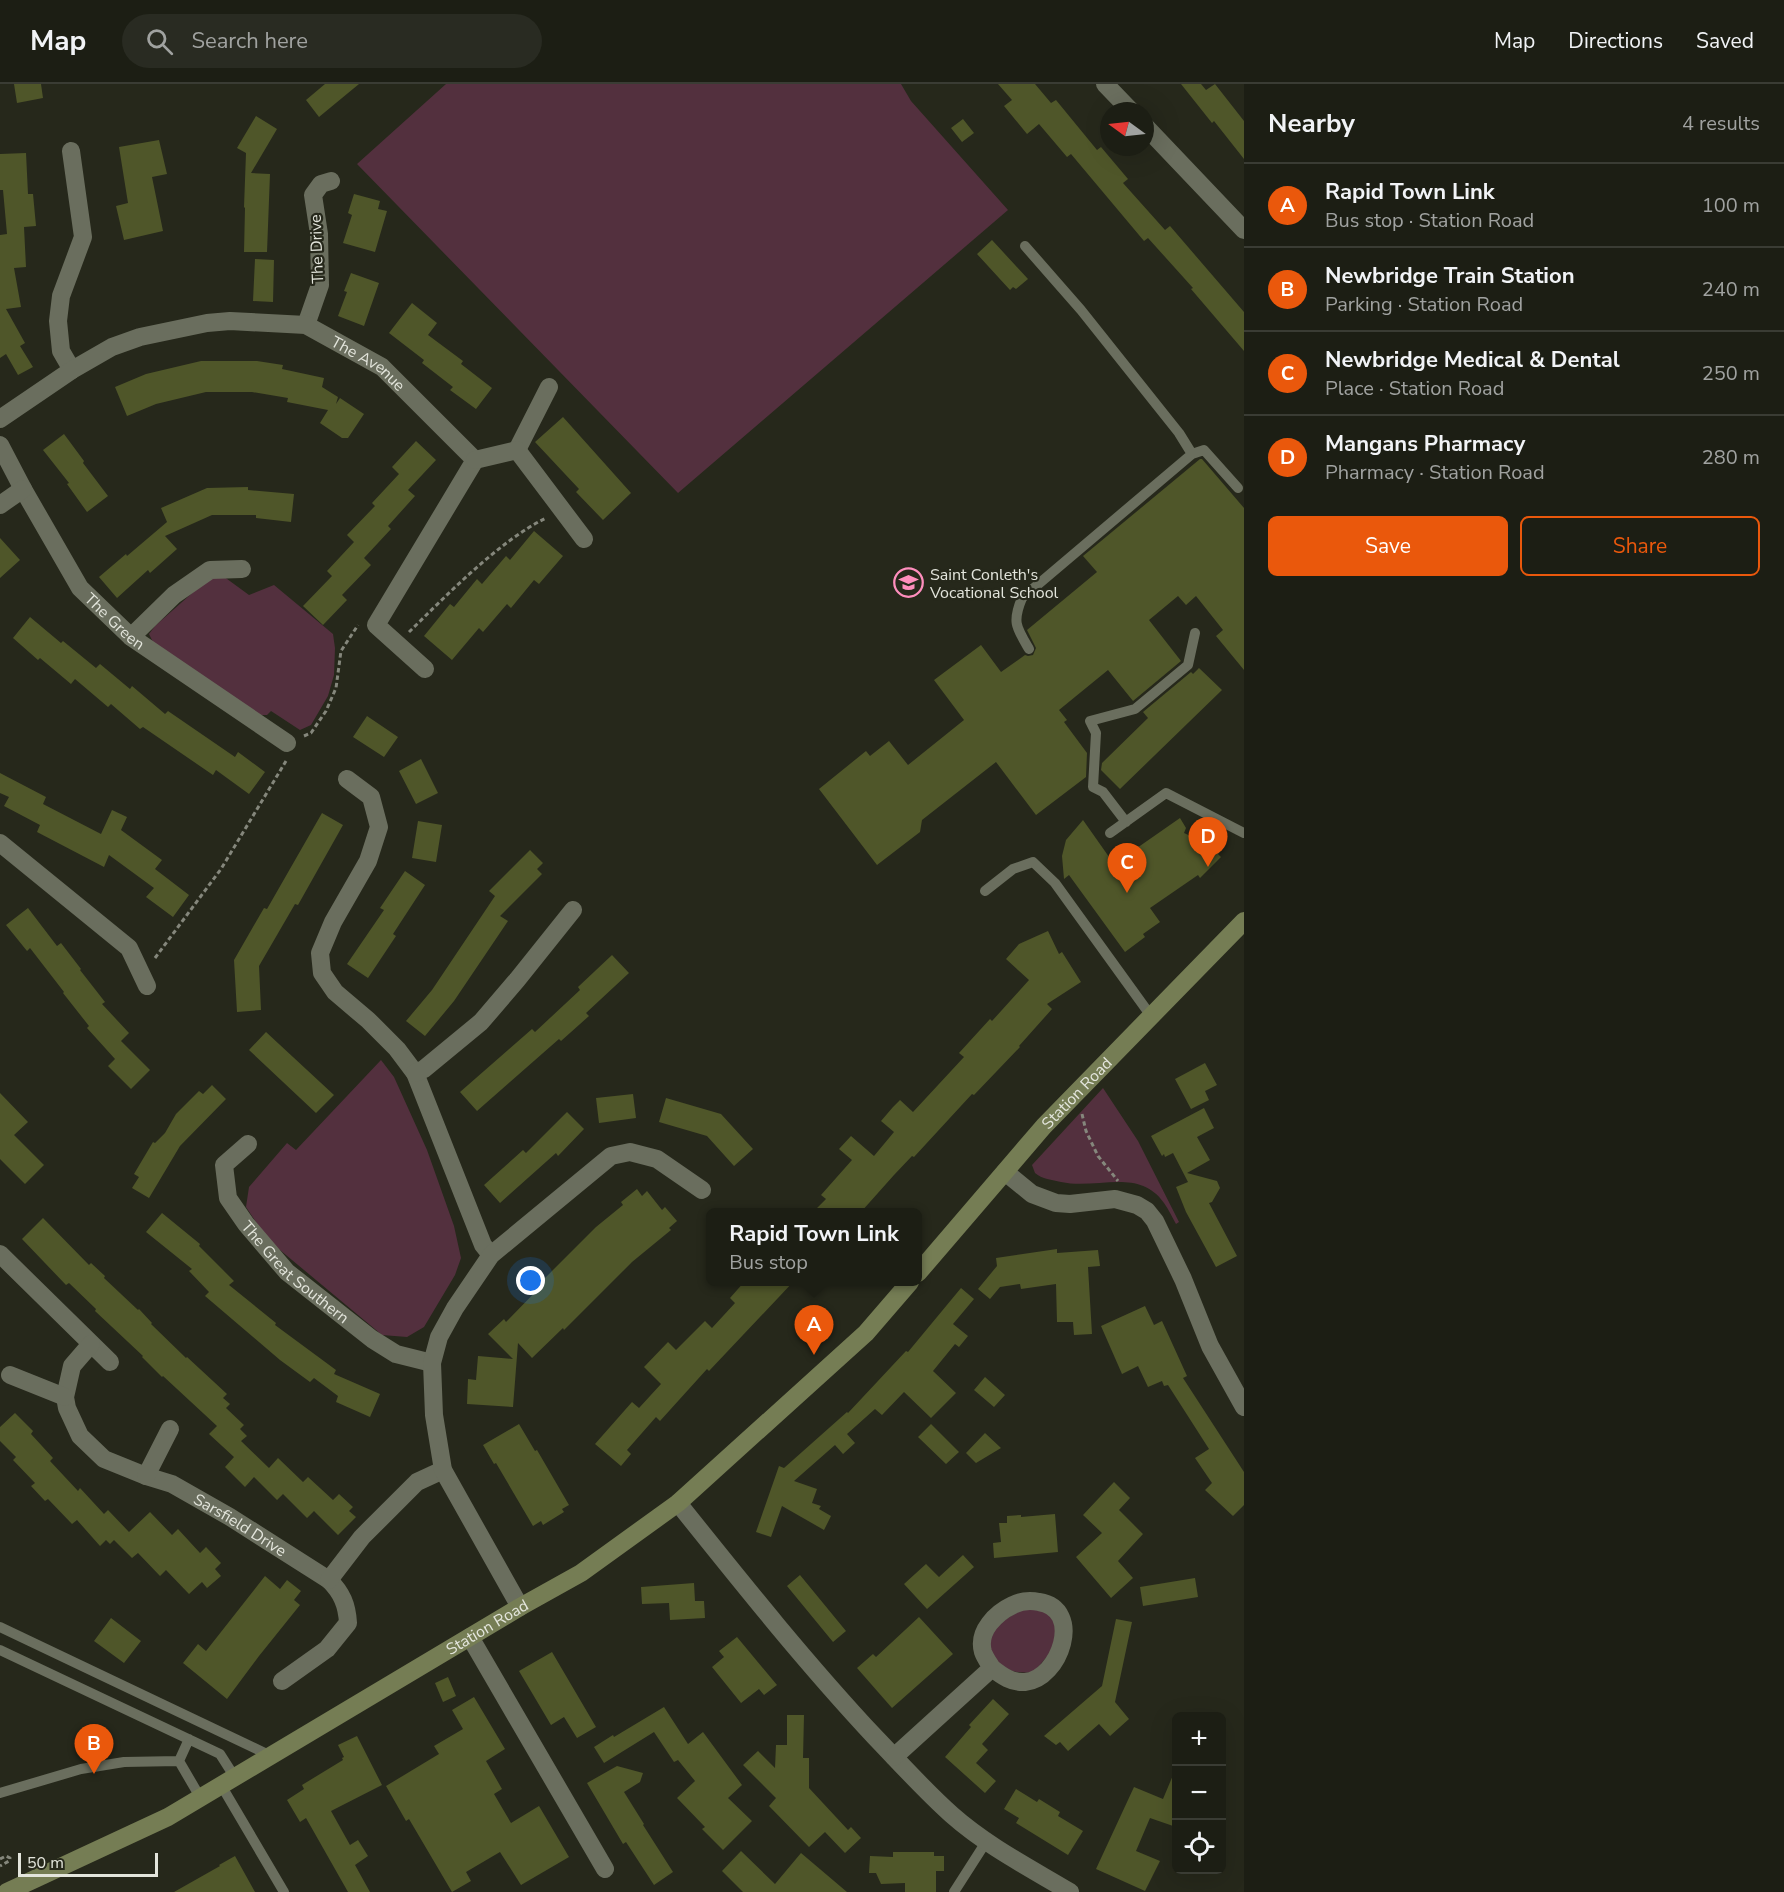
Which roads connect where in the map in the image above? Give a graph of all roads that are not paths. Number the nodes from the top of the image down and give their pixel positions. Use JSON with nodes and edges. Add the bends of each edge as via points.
{"nodes":[{"id":1,"x":1105,"y":84,"type":"edge"},
{"id":2,"x":1122,"y":102,"type":"edge"},
{"id":3,"x":1154,"y":135,"type":"edge"},
{"id":4,"x":71,"y":151,"type":"dead end"},
{"id":5,"x":331,"y":181,"type":"dead end"},
{"id":6,"x":1244,"y":230,"type":"edge"},
{"id":7,"x":1025,"y":246,"type":"dead end"},
{"id":8,"x":306,"y":325,"type":"junction"},
{"id":9,"x":72,"y":370,"type":"junction"},
{"id":10,"x":549,"y":387,"type":"dead end"},
{"id":11,"x":0,"y":419,"type":"edge"},
{"id":12,"x":0,"y":445,"type":"edge"},
{"id":13,"x":517,"y":450,"type":"junction"},
{"id":14,"x":1192,"y":454,"type":"junction"},
{"id":15,"x":475,"y":460,"type":"junction"},
{"id":16,"x":1238,"y":488,"type":"dead end"},
{"id":17,"x":23,"y":489,"type":"junction"},
{"id":18,"x":0,"y":505,"type":"edge"},
{"id":19,"x":585,"y":539,"type":"dead end"},
{"id":20,"x":242,"y":569,"type":"dead end"},
{"id":21,"x":1195,"y":633,"type":"dead end"},
{"id":22,"x":131,"y":637,"type":"junction"},
{"id":23,"x":1029,"y":649,"type":"dead end"},
{"id":24,"x":425,"y":669,"type":"dead end"},
{"id":25,"x":287,"y":743,"type":"road end"},
{"id":26,"x":347,"y":779,"type":"dead end"},
{"id":27,"x":1126,"y":822,"type":"junction"},
{"id":28,"x":1110,"y":833,"type":"dead end"},
{"id":29,"x":1244,"y":833,"type":"edge"},
{"id":30,"x":0,"y":843,"type":"edge"},
{"id":31,"x":985,"y":891,"type":"dead end"},
{"id":32,"x":573,"y":910,"type":"dead end"},
{"id":33,"x":1244,"y":921,"type":"edge"},
{"id":34,"x":145,"y":981,"type":"road end"},
{"id":35,"x":1151,"y":1016,"type":"junction"},
{"id":36,"x":415,"y":1073,"type":"junction"},
{"id":37,"x":248,"y":1144,"type":"dead end"},
{"id":38,"x":1005,"y":1172,"type":"junction"},
{"id":39,"x":702,"y":1190,"type":"dead end"},
{"id":40,"x":0,"y":1254,"type":"edge"},
{"id":41,"x":491,"y":1255,"type":"junction"},
{"id":42,"x":922,"y":1268,"type":"edge"},
{"id":43,"x":906,"y":1286,"type":"edge"},
{"id":44,"x":91,"y":1344,"type":"junction"},
{"id":45,"x":110,"y":1362,"type":"dead end"},
{"id":46,"x":432,"y":1363,"type":"junction"},
{"id":47,"x":10,"y":1375,"type":"dead end"},
{"id":48,"x":65,"y":1397,"type":"junction"},
{"id":49,"x":1244,"y":1407,"type":"edge"},
{"id":50,"x":170,"y":1429,"type":"dead end"},
{"id":51,"x":443,"y":1470,"type":"junction"},
{"id":52,"x":146,"y":1476,"type":"junction"},
{"id":53,"x":678,"y":1503,"type":"junction"},
{"id":54,"x":329,"y":1580,"type":"junction"},
{"id":55,"x":520,"y":1607,"type":"junction"},
{"id":56,"x":0,"y":1627,"type":"edge"},
{"id":57,"x":470,"y":1637,"type":"junction"},
{"id":58,"x":0,"y":1650,"type":"edge"},
{"id":59,"x":992,"y":1668,"type":"junction"},
{"id":60,"x":282,"y":1682,"type":"dead end"},
{"id":61,"x":189,"y":1739,"type":"junction"},
{"id":62,"x":269,"y":1755,"type":"junction"},
{"id":63,"x":894,"y":1757,"type":"junction"},
{"id":64,"x":179,"y":1761,"type":"junction"},
{"id":65,"x":228,"y":1780,"type":"junction"},
{"id":66,"x":0,"y":1793,"type":"edge"},
{"id":67,"x":200,"y":1797,"type":"junction"},
{"id":68,"x":986,"y":1842,"type":"junction"},
{"id":69,"x":605,"y":1869,"type":"dead end"},
{"id":70,"x":7,"y":1892,"type":"edge"},
{"id":71,"x":284,"y":1892,"type":"edge"},
{"id":72,"x":954,"y":1892,"type":"edge"},
{"id":73,"x":1070,"y":1892,"type":"edge"}],
"edges":[{"from":1,"to":2,"type":"street"},
{"from":3,"to":6,"type":"street"},
{"from":4,"to":9,"type":"street","via":[[83,237],[62,296],[58,321],[61,351]]},
{"from":5,"to":8,"type":"street","name":"The Drive","via":[[321,184],[313,195],[320,285]]},
{"from":7,"to":14,"type":"lane","via":[[1088,319]]},
{"from":8,"to":9,"type":"street","name":"The Avenue","via":[[207,323],[140,337],[112,347]]},
{"from":8,"to":15,"type":"street","name":"The Avenue","via":[[382,368]]},
{"from":9,"to":11,"type":"street","name":"The Avenue"},
{"from":10,"to":13,"type":"street"},
{"from":12,"to":17,"type":"street","name":"The Green"},
{"from":13,"to":15,"type":"street"},
{"from":13,"to":19,"type":"street"},
{"from":14,"to":16,"type":"lane","via":[[1204,450]]},
{"from":14,"to":23,"type":"lane","via":[[1022,598],[1015,614],[1016,628]]},
{"from":15,"to":24,"type":"street","via":[[376,626]]},
{"from":17,"to":18,"type":"street"},
{"from":17,"to":22,"type":"street","name":"The Green","via":[[80,588]]},
{"from":20,"to":22,"type":"street","via":[[210,570],[174,595]]},
{"from":21,"to":27,"type":"lane","via":[[1188,665],[1135,709],[1090,721],[1096,733],[1093,787],[1103,792]]},
{"from":22,"to":25,"type":"street","name":"The Green"},
{"from":26,"to":36,"type":"street","via":[[371,797],[379,827],[368,861],[320,953],[322,973],[334,992],[397,1049]]},
{"from":27,"to":28,"type":"lane"},
{"from":27,"to":29,"type":"lane","via":[[1166,793]]},
{"from":30,"to":34,"type":"street","via":[[129,948]]},
{"from":31,"to":35,"type":"lane","via":[[1013,869],[1033,862],[1055,883]]},
{"from":32,"to":36,"type":"street","via":[[481,1022]]},
{"from":33,"to":35,"type":"main road","name":"Station Road"},
{"from":35,"to":38,"type":"main road","name":"Station Road"},
{"from":36,"to":41,"type":"street","via":[[483,1245]]},
{"from":37,"to":46,"type":"street","name":"The Great Southern","via":[[224,1165],[228,1198],[246,1224],[287,1272],[372,1339],[396,1354]]},
{"from":38,"to":42,"type":"main road","name":"Station Road"},
{"from":38,"to":49,"type":"street","via":[[1032,1194],[1056,1203],[1115,1199],[1147,1211],[1183,1279],[1210,1346]]},
{"from":39,"to":41,"type":"street","via":[[657,1159],[630,1152],[611,1156]]},
{"from":40,"to":44,"type":"street"},
{"from":41,"to":46,"type":"street","via":[[439,1337]]},
{"from":43,"to":53,"type":"main road","name":"Station Road","via":[[866,1333]]},
{"from":44,"to":45,"type":"street"},
{"from":44,"to":48,"type":"street","via":[[72,1366]]},
{"from":46,"to":51,"type":"street","via":[[434,1415]]},
{"from":47,"to":48,"type":"street"},
{"from":48,"to":52,"type":"street","name":"Sarsfield Drive","via":[[80,1436],[104,1459]]},
{"from":50,"to":52,"type":"street"},
{"from":51,"to":54,"type":"street","via":[[417,1482],[362,1537]]},
{"from":51,"to":55,"type":"street"},
{"from":52,"to":54,"type":"street","name":"Sarsfield Drive","via":[[172,1484]]},
{"from":53,"to":55,"type":"main road","name":"Station Road","via":[[581,1573]]},
{"from":53,"to":63,"type":"street","via":[[786,1638]]},
{"from":54,"to":60,"type":"street","name":"Sarsfield Drive","via":[[340,1591],[348,1623],[327,1649]]},
{"from":55,"to":57,"type":"main road","name":"Station Road"},
{"from":56,"to":62,"type":"lane"},
{"from":57,"to":62,"type":"main road","name":"Station Road"},
{"from":57,"to":69,"type":"street"},
{"from":58,"to":61,"type":"lane"},
{"from":59,"to":59,"type":"street","via":[[983,1653],[982,1642],[991,1621],[1004,1609],[1032,1600],[1056,1610],[1064,1639],[1050,1666],[1038,1677],[1027,1682],[1013,1681]]},
{"from":59,"to":63,"type":"street"},
{"from":61,"to":64,"type":"lane"},
{"from":61,"to":65,"type":"lane","via":[[220,1754]]},
{"from":62,"to":65,"type":"main road","name":"Station Road"},
{"from":63,"to":68,"type":"street","via":[[952,1815]]},
{"from":64,"to":66,"type":"lane","via":[[124,1762],[81,1769]]},
{"from":64,"to":67,"type":"lane"},
{"from":65,"to":67,"type":"main road","name":"Station Road"},
{"from":65,"to":71,"type":"lane"},
{"from":67,"to":70,"type":"main road","name":"Station Road","via":[[168,1817]]},
{"from":68,"to":72,"type":"lane"},
{"from":68,"to":73,"type":"street"}]}
